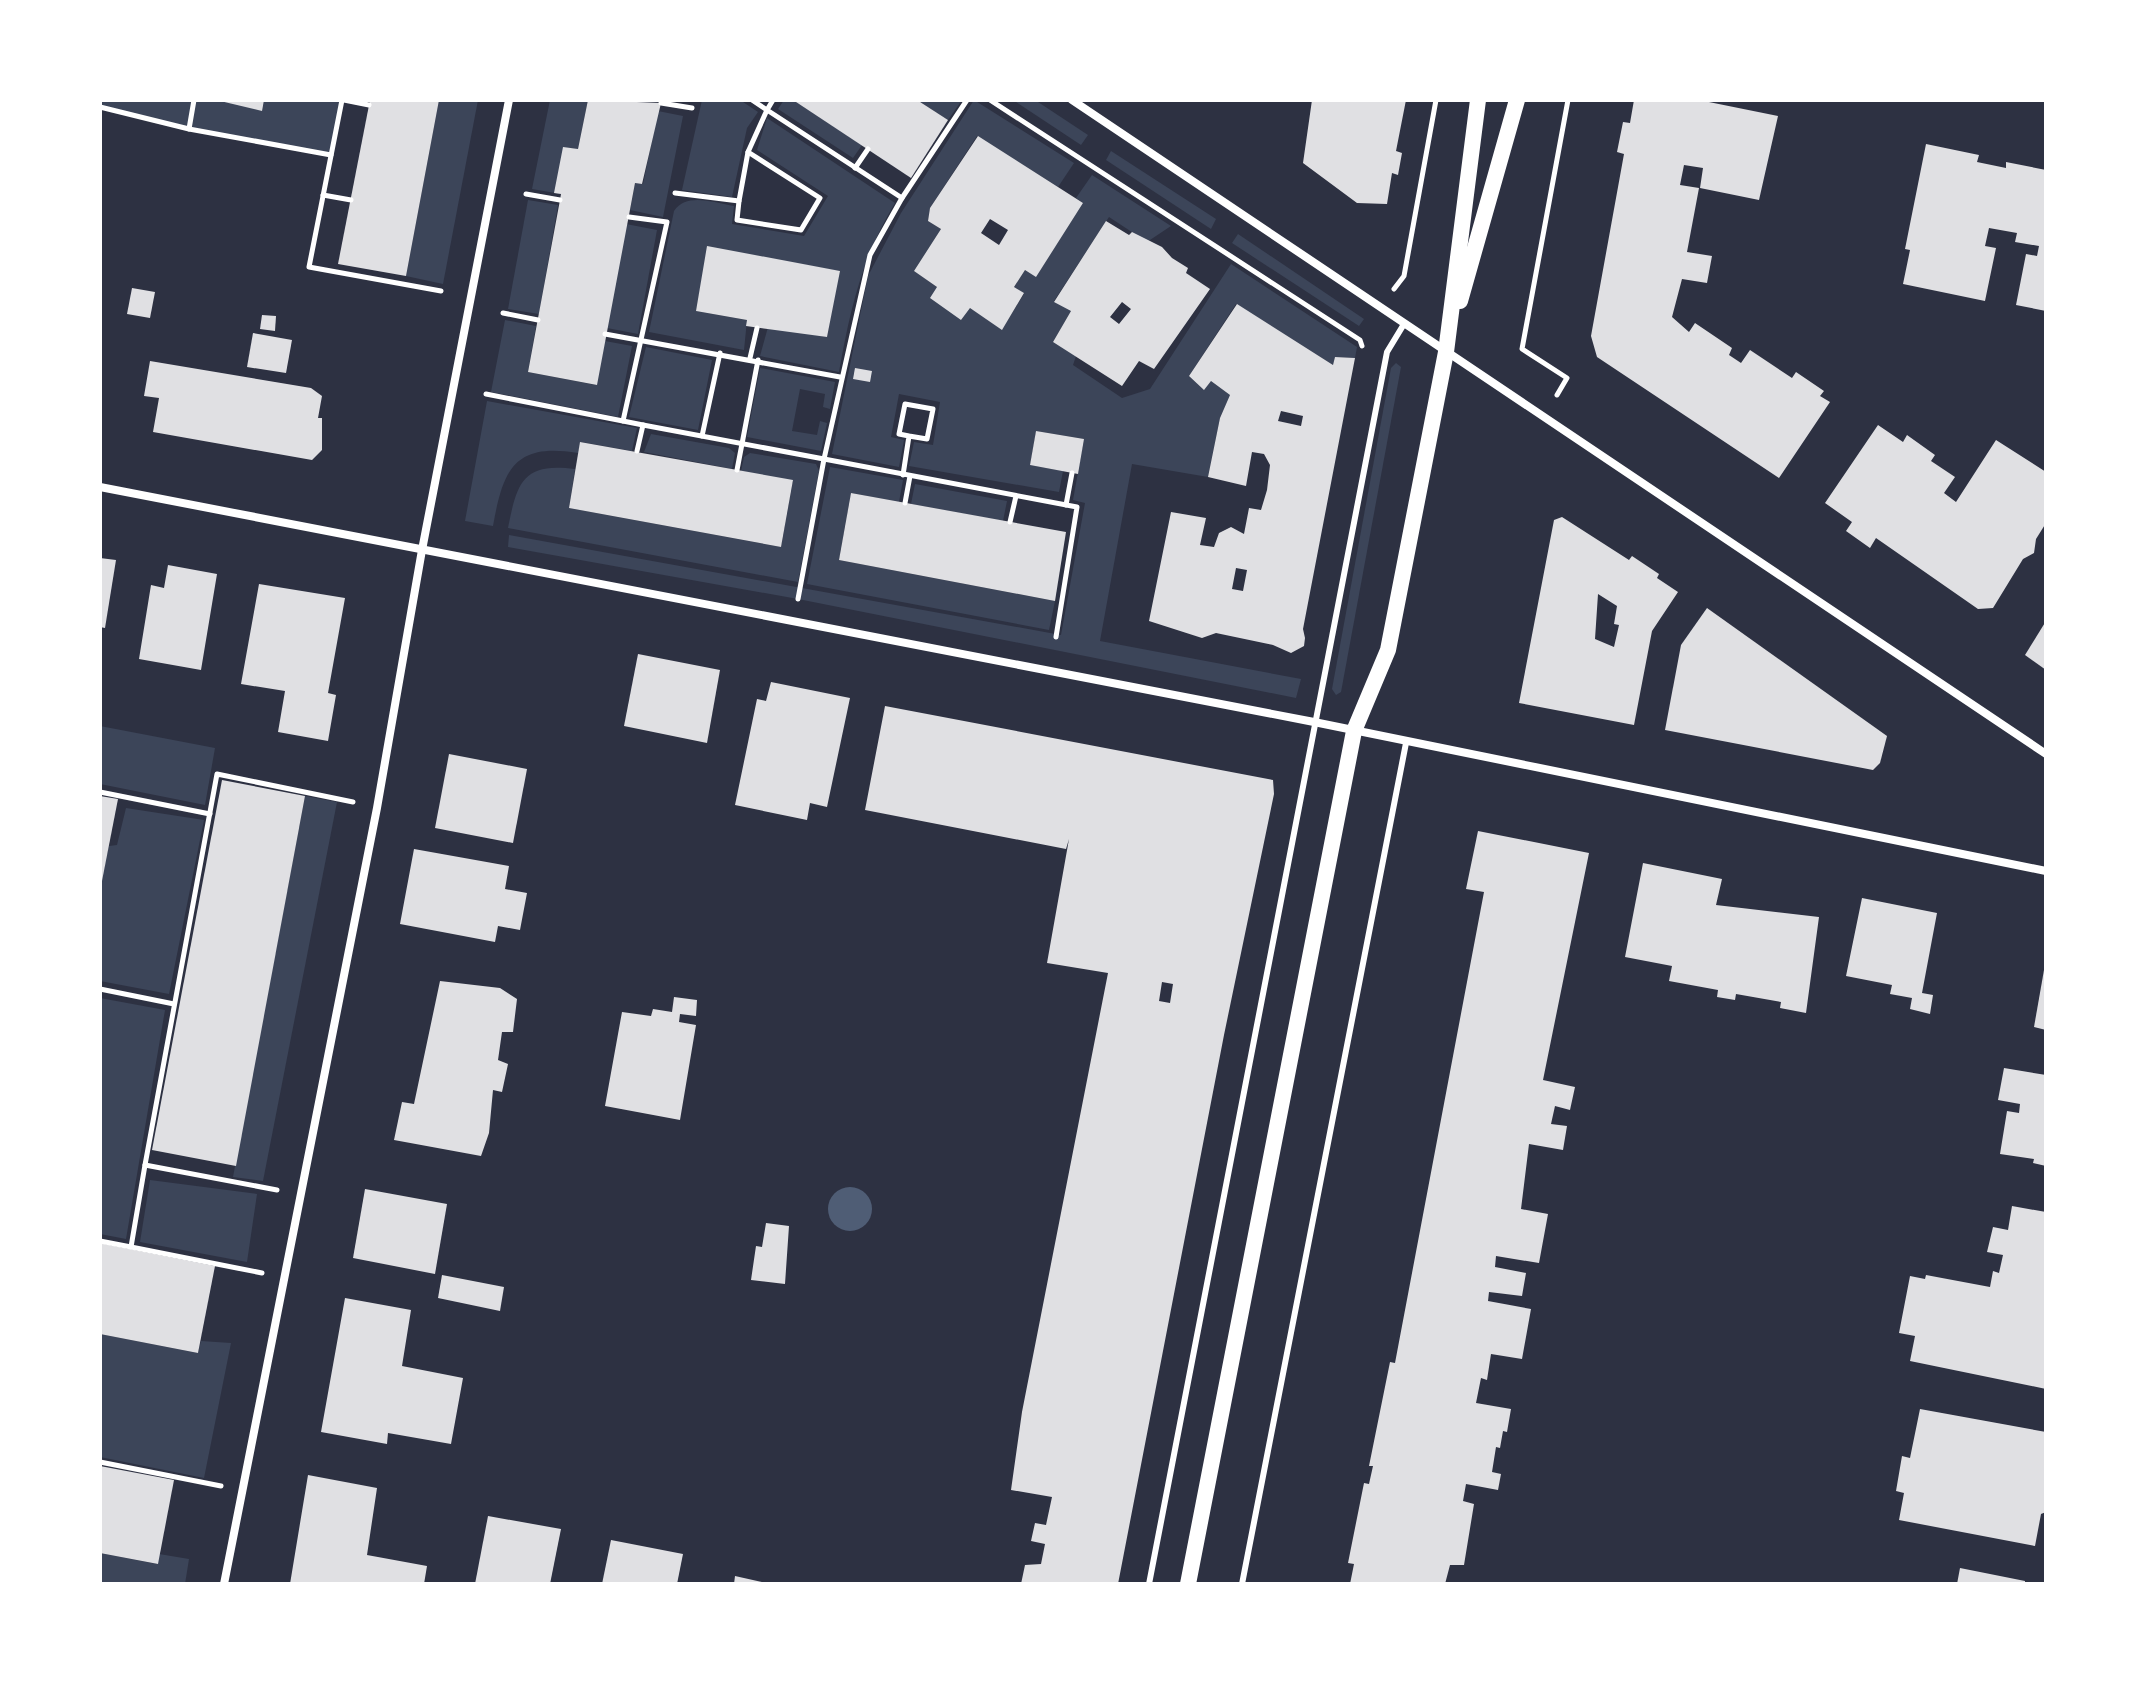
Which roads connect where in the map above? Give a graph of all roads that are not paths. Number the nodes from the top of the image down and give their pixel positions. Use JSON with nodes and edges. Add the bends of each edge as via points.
{"nodes":[{"id":1,"x":509,"y":100,"type":"edge"},
{"id":2,"x":1072,"y":100,"type":"edge"},
{"id":3,"x":1478,"y":100,"type":"edge"},
{"id":4,"x":1517,"y":100,"type":"edge"},
{"id":5,"x":1404,"y":324,"type":"junction"},
{"id":6,"x":1446,"y":352,"type":"junction"},
{"id":7,"x":100,"y":487,"type":"edge"},
{"id":8,"x":422,"y":550,"type":"junction"},
{"id":9,"x":1314,"y":722,"type":"junction"},
{"id":10,"x":1354,"y":731,"type":"junction"},
{"id":11,"x":1406,"y":743,"type":"junction"},
{"id":12,"x":2046,"y":754,"type":"edge"},
{"id":13,"x":2046,"y":871,"type":"edge"},
{"id":14,"x":224,"y":1584,"type":"edge"},
{"id":15,"x":1149,"y":1584,"type":"edge"},
{"id":16,"x":1188,"y":1584,"type":"edge"},
{"id":17,"x":1242,"y":1584,"type":"edge"}],
"edges":[{"from":1,"to":8,"type":"street"},
{"from":2,"to":5,"type":"street"},
{"from":3,"to":6,"type":"main road"},
{"from":4,"to":6,"type":"main road"},
{"from":5,"to":6,"type":"street"},
{"from":5,"to":9,"type":"lane","via":[[1387,352]]},
{"from":6,"to":10,"type":"main road","via":[[1388,650]]},
{"from":6,"to":12,"type":"street"},
{"from":7,"to":8,"type":"street"},
{"from":8,"to":9,"type":"street"},
{"from":8,"to":14,"type":"street","via":[[377,808]]},
{"from":9,"to":10,"type":"street"},
{"from":9,"to":15,"type":"lane"},
{"from":10,"to":11,"type":"street"},
{"from":10,"to":16,"type":"main road"},
{"from":11,"to":13,"type":"street"},
{"from":11,"to":17,"type":"lane"}]}
